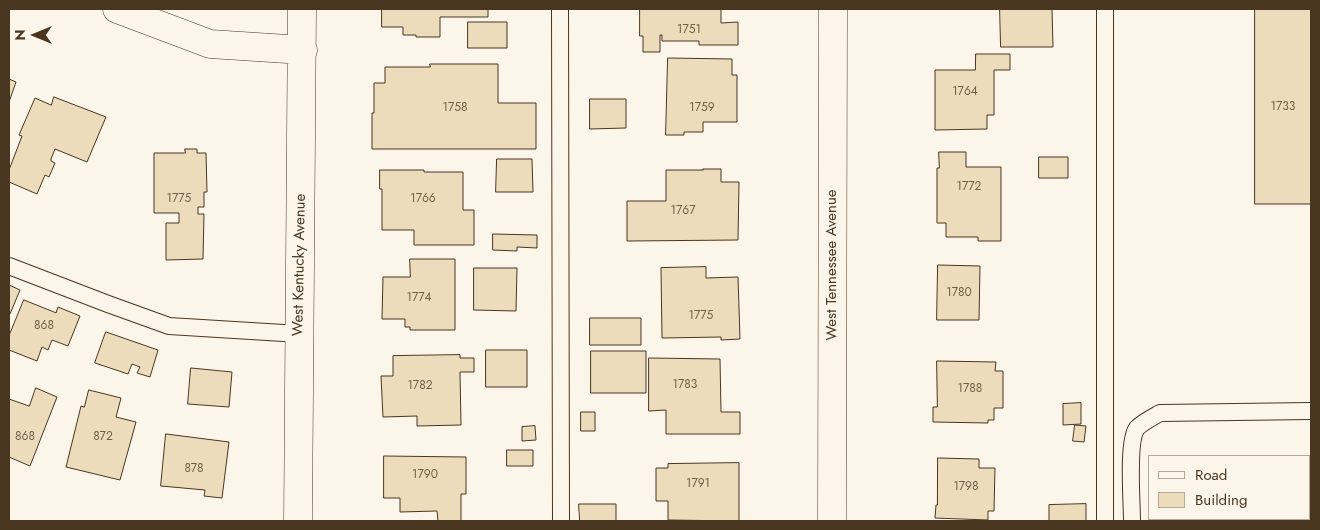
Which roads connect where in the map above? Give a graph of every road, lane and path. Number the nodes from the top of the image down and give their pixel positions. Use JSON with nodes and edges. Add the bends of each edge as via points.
{"nodes":[{"id":1,"x":117,"y":9,"type":"edge"},
{"id":2,"x":302,"y":9,"type":"edge"},
{"id":3,"x":560,"y":9,"type":"edge"},
{"id":4,"x":833,"y":9,"type":"edge"},
{"id":5,"x":1105,"y":9,"type":"edge"},
{"id":6,"x":303,"y":50,"type":"junction"},
{"id":7,"x":9,"y":266,"type":"edge"},
{"id":8,"x":300,"y":334,"type":"junction"},
{"id":9,"x":1311,"y":411,"type":"edge"},
{"id":10,"x":1105,"y":442,"type":"junction"},
{"id":11,"x":1132,"y":442,"type":"junction"},
{"id":12,"x":298,"y":521,"type":"edge"},
{"id":13,"x":561,"y":521,"type":"edge"},
{"id":14,"x":832,"y":521,"type":"edge"},
{"id":15,"x":1105,"y":521,"type":"edge"},
{"id":16,"x":1132,"y":521,"type":"edge"}],
"edges":[{"from":1,"to":6,"type":"street","via":[[210,44]]},
{"from":2,"to":6,"type":"street","name":"West Kentucky Avenue"},
{"from":3,"to":13,"type":"lane"},
{"from":4,"to":14,"type":"street","name":"West Tennessee Avenue"},
{"from":5,"to":10,"type":"lane"},
{"from":6,"to":8,"type":"street","name":"West Kentucky Avenue"},
{"from":7,"to":8,"type":"lane","via":[[169,326]]},
{"from":8,"to":12,"type":"street","name":"West Kentucky Avenue"},
{"from":9,"to":11,"type":"lane","via":[[1160,413],[1137,429]]},
{"from":10,"to":11,"type":"lane"},
{"from":10,"to":15,"type":"lane"},
{"from":11,"to":16,"type":"lane"}]}
